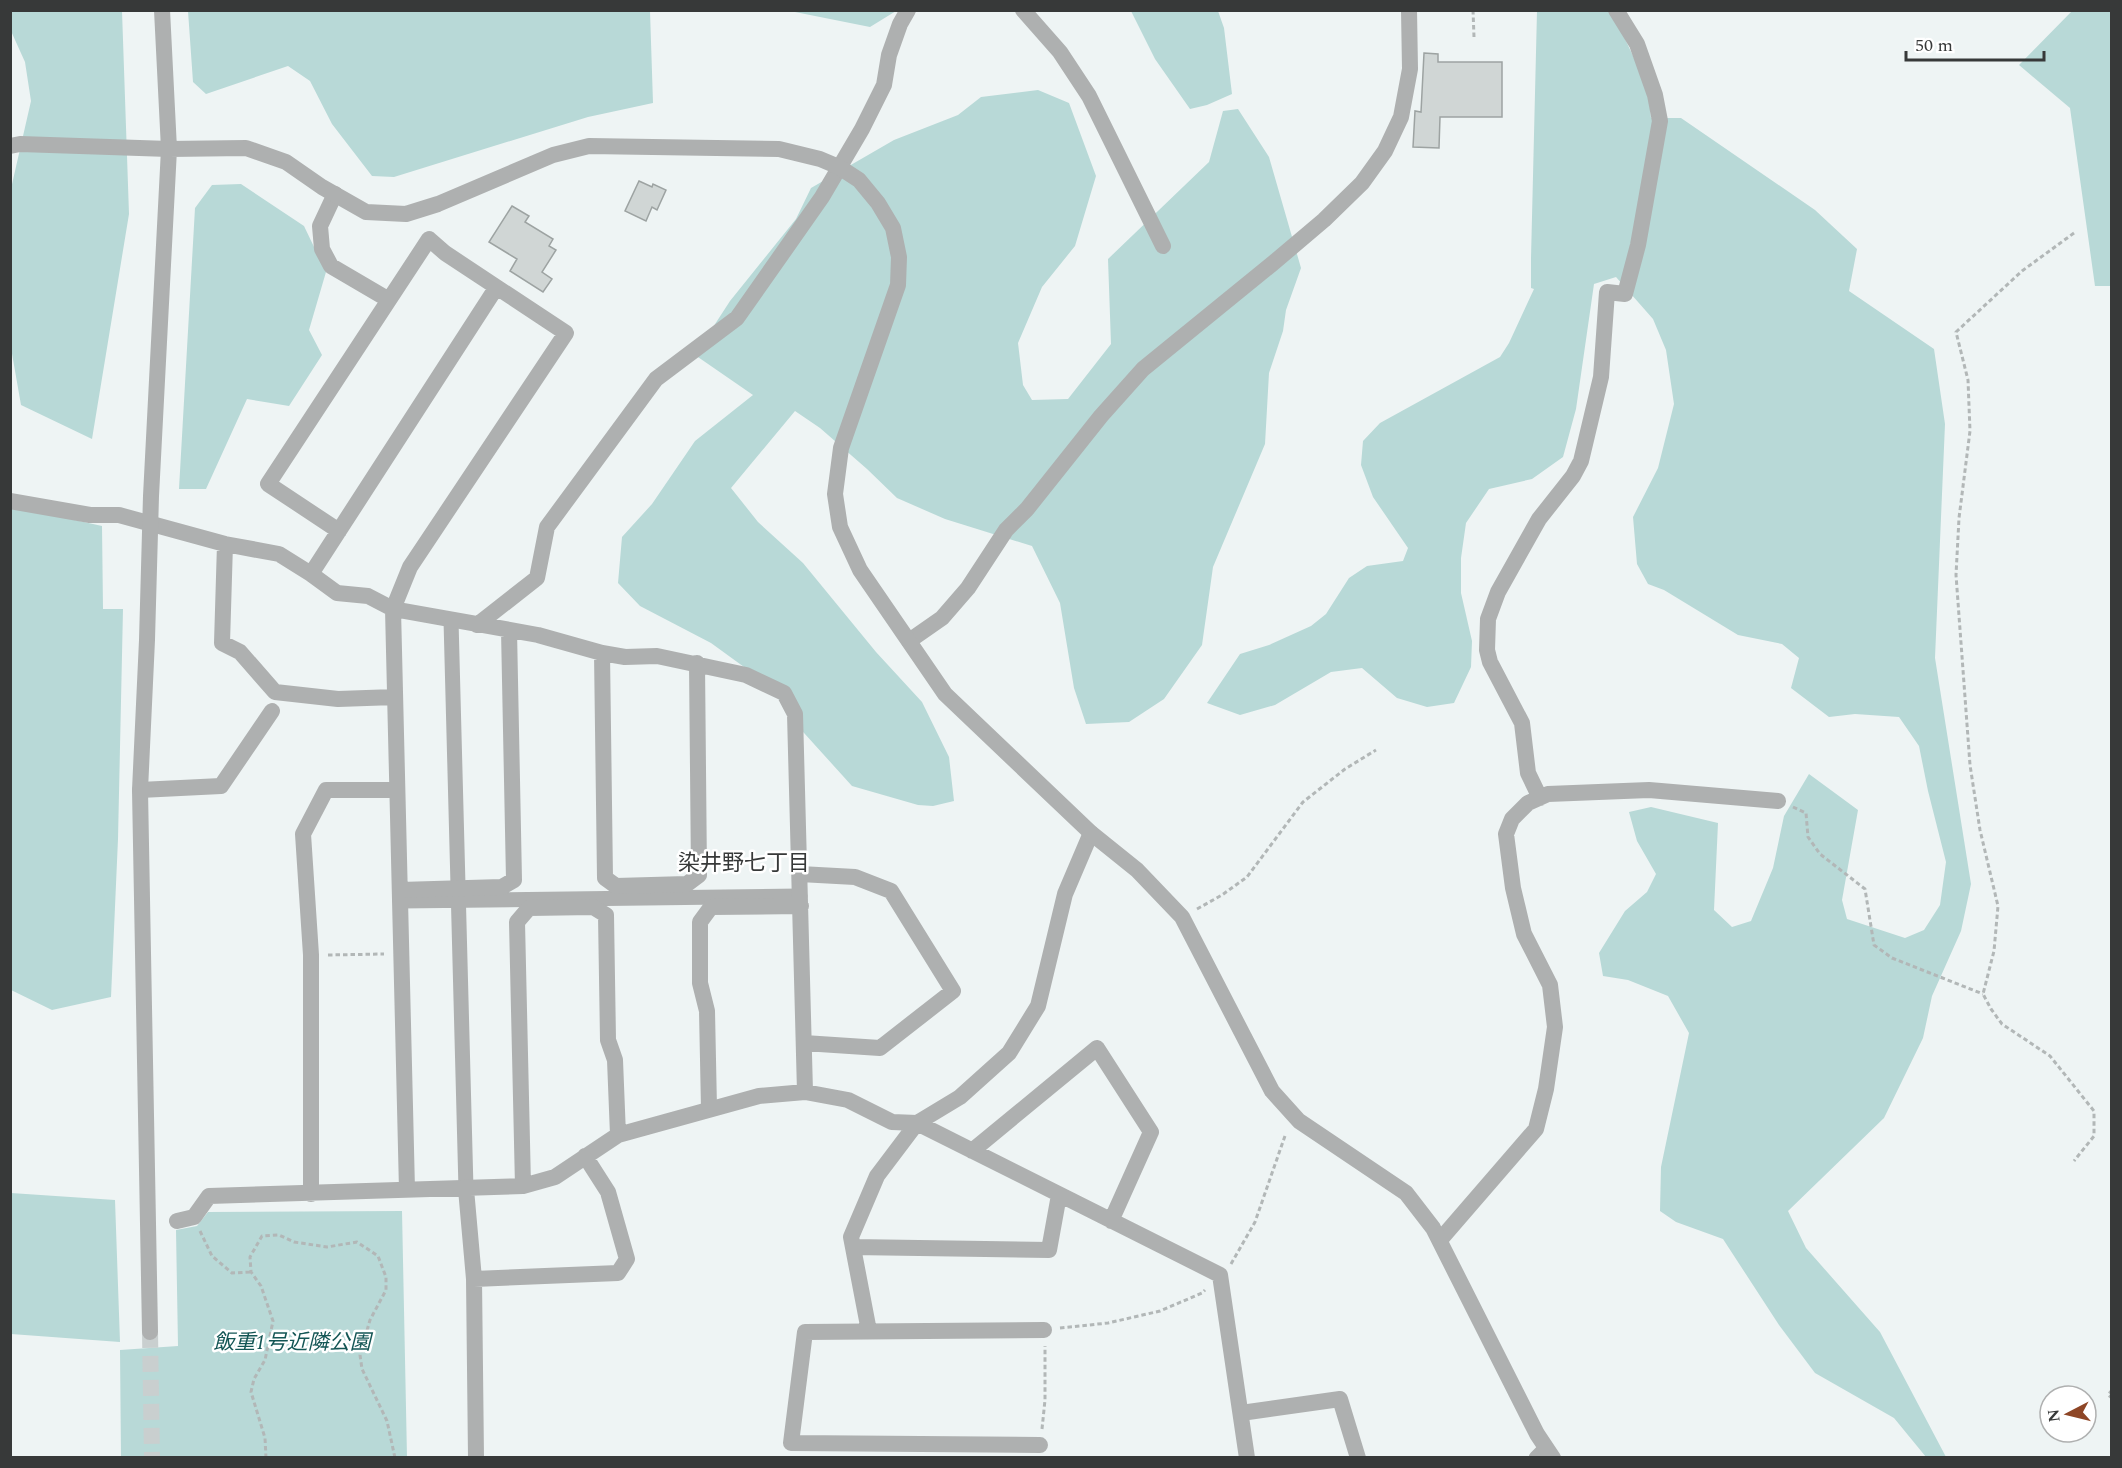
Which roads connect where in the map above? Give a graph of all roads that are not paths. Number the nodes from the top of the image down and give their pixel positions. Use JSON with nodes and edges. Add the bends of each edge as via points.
{"nodes":[{"id":1,"x":162,"y":10,"type":"edge"},
{"id":2,"x":908,"y":10,"type":"edge"},
{"id":3,"x":1023,"y":10,"type":"edge"},
{"id":4,"x":1409,"y":10,"type":"edge"},
{"id":5,"x":1616,"y":10,"type":"edge"},
{"id":6,"x":10,"y":146,"type":"edge"},
{"id":7,"x":169,"y":149,"type":"junction"},
{"id":8,"x":839,"y":167,"type":"junction"},
{"id":9,"x":335,"y":194,"type":"junction"},
{"id":10,"x":1164,"y":246,"type":"dead end"},
{"id":11,"x":496,"y":288,"type":"junction"},
{"id":12,"x":389,"y":300,"type":"junction"},
{"id":13,"x":11,"y":498,"type":"edge"},
{"id":14,"x":339,"y":531,"type":"junction"},
{"id":15,"x":225,"y":544,"type":"junction"},
{"id":16,"x":311,"y":574,"type":"junction"},
{"id":17,"x":393,"y":609,"type":"junction"},
{"id":18,"x":451,"y":620,"type":"junction"},
{"id":19,"x":477,"y":625,"type":"junction"},
{"id":20,"x":509,"y":630,"type":"junction"},
{"id":21,"x":909,"y":641,"type":"junction"},
{"id":22,"x":602,"y":652,"type":"junction"},
{"id":23,"x":697,"y":663,"type":"junction"},
{"id":24,"x":395,"y":697,"type":"junction"},
{"id":25,"x":272,"y":711,"type":"dead end"},
{"id":26,"x":140,"y":790,"type":"junction"},
{"id":27,"x":398,"y":790,"type":"junction"},
{"id":28,"x":1540,"y":798,"type":"junction"},
{"id":29,"x":1778,"y":801,"type":"road end"},
{"id":30,"x":1091,"y":832,"type":"junction"},
{"id":31,"x":800,"y":874,"type":"junction"},
{"id":32,"x":459,"y":894,"type":"junction"},
{"id":33,"x":400,"y":895,"type":"junction"},
{"id":34,"x":800,"y":901,"type":"junction"},
{"id":35,"x":804,"y":1043,"type":"junction"},
{"id":36,"x":805,"y":1092,"type":"junction"},
{"id":37,"x":709,"y":1108,"type":"junction"},
{"id":38,"x":917,"y":1123,"type":"junction"},
{"id":39,"x":618,"y":1135,"type":"junction"},
{"id":40,"x":972,"y":1151,"type":"junction"},
{"id":41,"x":585,"y":1156,"type":"junction"},
{"id":42,"x":523,"y":1186,"type":"junction"},
{"id":43,"x":466,"y":1189,"type":"junction"},
{"id":44,"x":406,"y":1190,"type":"junction"},
{"id":45,"x":311,"y":1194,"type":"junction"},
{"id":46,"x":1059,"y":1195,"type":"junction"},
{"id":47,"x":177,"y":1221,"type":"dead end"},
{"id":48,"x":1111,"y":1221,"type":"junction"},
{"id":49,"x":1440,"y":1240,"type":"junction"},
{"id":50,"x":853,"y":1247,"type":"junction"},
{"id":51,"x":474,"y":1279,"type":"junction"},
{"id":52,"x":1044,"y":1330,"type":"road end"},
{"id":53,"x":870,"y":1331,"type":"junction"},
{"id":54,"x":150,"y":1332,"type":"tunnel mouth"},
{"id":55,"x":1241,"y":1413,"type":"junction"},
{"id":56,"x":1040,"y":1445,"type":"road end"},
{"id":57,"x":1545,"y":1454,"type":"edge"},
{"id":58,"x":476,"y":1458,"type":"edge"},
{"id":59,"x":1247,"y":1458,"type":"edge"},
{"id":60,"x":1358,"y":1458,"type":"edge"}],
"edges":[{"from":1,"to":7,"type":"street"},
{"from":2,"to":8,"type":"street","via":[[889,55],[884,85]]},
{"from":3,"to":10,"type":"street","via":[[1060,52],[1089,96]]},
{"from":4,"to":21,"type":"street","via":[[1410,69],[1401,117],[1385,151],[1362,183],[1324,220],[1143,369],[1027,510],[1006,530],[961,596],[942,618]]},
{"from":5,"to":28,"type":"street","via":[[1637,44],[1660,121],[1638,245],[1625,294],[1607,292],[1601,377],[1581,461],[1539,519],[1498,592],[1488,619],[1490,662],[1522,723],[1528,773]]},
{"from":6,"to":7,"type":"street"},
{"from":7,"to":9,"type":"street","via":[[246,148],[286,162]]},
{"from":7,"to":26,"type":"street"},
{"from":8,"to":9,"type":"street","via":[[779,149],[589,146],[553,154],[438,204],[406,213],[366,212]]},
{"from":8,"to":19,"type":"street","via":[[737,318],[656,379],[560,509],[547,527],[537,578]]},
{"from":8,"to":21,"type":"street","via":[[859,180],[878,203],[893,228],[899,257],[898,285],[841,448],[835,494],[838,516],[860,570]]},
{"from":9,"to":12,"type":"street","via":[[320,226],[322,249],[331,266]]},
{"from":11,"to":12,"type":"street","via":[[429,239]]},
{"from":11,"to":14,"type":"street"},
{"from":11,"to":17,"type":"street","via":[[566,333],[410,567]]},
{"from":12,"to":14,"type":"street","via":[[268,484]]},
{"from":13,"to":15,"type":"street","via":[[90,515],[119,515]]},
{"from":14,"to":16,"type":"street"},
{"from":15,"to":16,"type":"street","via":[[279,554]]},
{"from":15,"to":24,"type":"street","via":[[222,643],[240,652],[275,692],[338,699]]},
{"from":16,"to":17,"type":"street","via":[[337,593],[368,597]]},
{"from":17,"to":18,"type":"street"},
{"from":17,"to":24,"type":"street"},
{"from":18,"to":19,"type":"street"},
{"from":18,"to":32,"type":"street"},
{"from":19,"to":20,"type":"street"},
{"from":20,"to":22,"type":"street"},
{"from":20,"to":32,"type":"street","via":[[514,880],[502,887]]},
{"from":21,"to":30,"type":"street","via":[[945,694]]},
{"from":22,"to":23,"type":"street"},
{"from":22,"to":23,"type":"street","via":[[605,878],[616,886],[687,884],[699,875]]},
{"from":23,"to":31,"type":"street","via":[[746,675],[784,693],[795,714]]},
{"from":24,"to":27,"type":"street"},
{"from":25,"to":26,"type":"street","via":[[221,786]]},
{"from":26,"to":54,"type":"street"},
{"from":27,"to":33,"type":"street"},
{"from":27,"to":45,"type":"street","via":[[326,790],[303,834],[311,955]]},
{"from":28,"to":29,"type":"street","via":[[1548,794],[1649,790]]},
{"from":28,"to":49,"type":"street","via":[[1528,803],[1512,819],[1506,834],[1524,934],[1550,985],[1555,1027],[1546,1089],[1536,1129]]},
{"from":30,"to":38,"type":"street","via":[[1065,894],[1038,1006],[1009,1053],[960,1097]]},
{"from":30,"to":49,"type":"street","via":[[1137,870],[1182,917],[1272,1091],[1299,1121],[1406,1193]]},
{"from":31,"to":34,"type":"street"},
{"from":31,"to":35,"type":"street","via":[[855,877],[891,891],[953,991],[880,1048]]},
{"from":32,"to":33,"type":"street"},
{"from":32,"to":34,"type":"street"},
{"from":32,"to":43,"type":"street"},
{"from":33,"to":44,"type":"street"},
{"from":34,"to":35,"type":"street"},
{"from":34,"to":37,"type":"street","via":[[711,907],[700,922]]},
{"from":35,"to":36,"type":"street"},
{"from":36,"to":37,"type":"street","via":[[759,1096]]},
{"from":36,"to":38,"type":"street","via":[[848,1100],[892,1122]]},
{"from":37,"to":39,"type":"street"},
{"from":38,"to":40,"type":"street"},
{"from":38,"to":50,"type":"street","via":[[877,1176],[851,1238]]},
{"from":39,"to":41,"type":"street"},
{"from":39,"to":42,"type":"street","via":[[615,1060],[608,1040],[606,915],[593,907],[529,908],[517,921]]},
{"from":40,"to":46,"type":"street"},
{"from":40,"to":48,"type":"street","via":[[1097,1048],[1151,1132]]},
{"from":41,"to":42,"type":"street","via":[[555,1177]]},
{"from":41,"to":51,"type":"street","via":[[608,1192],[618,1226],[627,1260],[618,1274]]},
{"from":42,"to":43,"type":"street"},
{"from":43,"to":44,"type":"street"},
{"from":43,"to":51,"type":"street"},
{"from":44,"to":45,"type":"street"},
{"from":45,"to":47,"type":"street","via":[[209,1196],[194,1217]]},
{"from":46,"to":48,"type":"street"},
{"from":46,"to":50,"type":"street","via":[[1049,1250]]},
{"from":48,"to":55,"type":"street","via":[[1220,1275]]},
{"from":49,"to":57,"type":"street"},
{"from":50,"to":53,"type":"street"},
{"from":51,"to":58,"type":"street"},
{"from":52,"to":53,"type":"street"},
{"from":53,"to":56,"type":"street","via":[[805,1332],[791,1443]]},
{"from":55,"to":59,"type":"street"},
{"from":55,"to":60,"type":"street","via":[[1340,1399]]}]}
